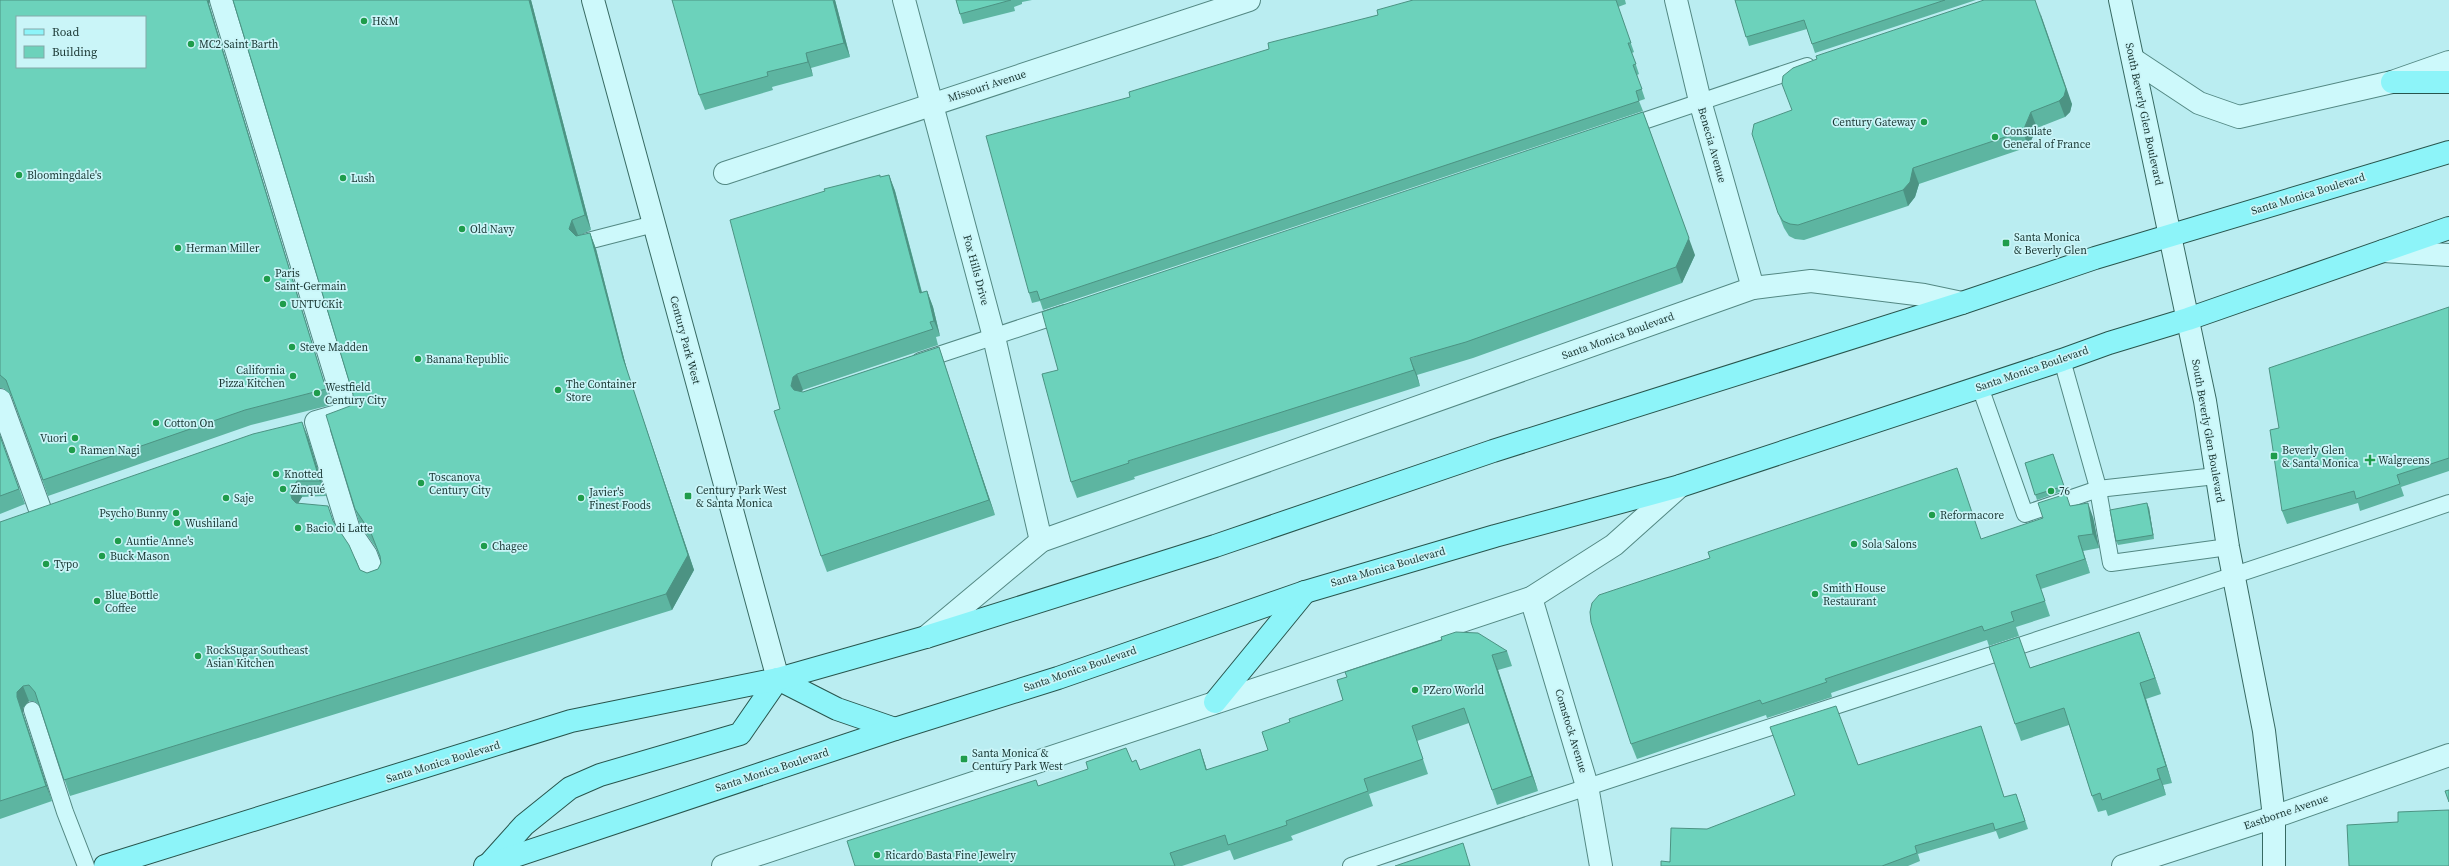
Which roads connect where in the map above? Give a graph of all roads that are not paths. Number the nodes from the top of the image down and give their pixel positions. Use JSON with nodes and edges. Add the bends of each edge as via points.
{"nodes":[{"id":1,"x":221,"y":0,"type":"edge"},
{"id":2,"x":593,"y":0,"type":"edge"},
{"id":3,"x":904,"y":0,"type":"edge"},
{"id":4,"x":1249,"y":0,"type":"edge"},
{"id":5,"x":1676,"y":0,"type":"edge"},
{"id":6,"x":2120,"y":0,"type":"edge"},
{"id":7,"x":1824,"y":60,"type":"edge"},
{"id":8,"x":2134,"y":60,"type":"junction"},
{"id":9,"x":2449,"y":62,"type":"edge"},
{"id":10,"x":2392,"y":82,"type":"junction"},
{"id":11,"x":2449,"y":82,"type":"edge"},
{"id":12,"x":1700,"y":102,"type":"junction"},
{"id":13,"x":932,"y":104,"type":"junction"},
{"id":14,"x":1610,"y":132,"type":"edge"},
{"id":15,"x":2449,"y":152,"type":"edge"},
{"id":16,"x":725,"y":173,"type":"dead end"},
{"id":17,"x":654,"y":224,"type":"junction"},
{"id":18,"x":2449,"y":228,"type":"edge"},
{"id":19,"x":2170,"y":236,"type":"junction"},
{"id":20,"x":584,"y":242,"type":"edge"},
{"id":21,"x":2383,"y":251,"type":"junction"},
{"id":22,"x":2449,"y":255,"type":"edge"},
{"id":23,"x":1753,"y":288,"type":"junction"},
{"id":24,"x":1962,"y":303,"type":"junction"},
{"id":25,"x":1083,"y":307,"type":"edge"},
{"id":26,"x":2188,"y":319,"type":"junction"},
{"id":27,"x":994,"y":337,"type":"junction"},
{"id":28,"x":2062,"y":360,"type":"junction"},
{"id":29,"x":902,"y":367,"type":"edge"},
{"id":30,"x":1980,"y":387,"type":"junction"},
{"id":31,"x":0,"y":400,"type":"edge"},
{"id":32,"x":2216,"y":476,"type":"junction"},
{"id":33,"x":1680,"y":486,"type":"junction"},
{"id":34,"x":2098,"y":490,"type":"junction"},
{"id":35,"x":2449,"y":503,"type":"edge"},
{"id":36,"x":63,"y":504,"type":"edge"},
{"id":37,"x":41,"y":512,"type":"junction"},
{"id":38,"x":21,"y":519,"type":"edge"},
{"id":39,"x":1041,"y":541,"type":"junction"},
{"id":40,"x":2228,"y":547,"type":"junction"},
{"id":41,"x":374,"y":576,"type":"edge"},
{"id":42,"x":2234,"y":577,"type":"junction"},
{"id":43,"x":1305,"y":592,"type":"junction"},
{"id":44,"x":1530,"y":598,"type":"junction"},
{"id":45,"x":926,"y":637,"type":"junction"},
{"id":46,"x":778,"y":679,"type":"junction"},
{"id":47,"x":1215,"y":702,"type":"junction"},
{"id":48,"x":32,"y":710,"type":"edge"},
{"id":49,"x":894,"y":729,"type":"junction"},
{"id":50,"x":2449,"y":755,"type":"edge"},
{"id":51,"x":1587,"y":786,"type":"junction"},
{"id":52,"x":2274,"y":817,"type":"junction"},
{"id":53,"x":746,"y":862,"type":"edge"},
{"id":54,"x":487,"y":865,"type":"edge"},
{"id":55,"x":86,"y":866,"type":"edge"},
{"id":56,"x":105,"y":866,"type":"edge"},
{"id":57,"x":723,"y":866,"type":"edge"},
{"id":58,"x":1351,"y":866,"type":"edge"},
{"id":59,"x":1601,"y":866,"type":"edge"},
{"id":60,"x":2123,"y":866,"type":"edge"},
{"id":61,"x":2274,"y":866,"type":"edge"}],
"edges":[{"from":1,"to":41,"type":"street","via":[[347,413],[306,425],[332,509],[366,555]]},
{"from":2,"to":17,"type":"street","name":"Century Park West"},
{"from":3,"to":13,"type":"street","name":"Fox Hills Drive"},
{"from":4,"to":13,"type":"street","name":"Missouri Avenue"},
{"from":5,"to":12,"type":"street","name":"Benecia Avenue"},
{"from":6,"to":8,"type":"street","name":"South Beverly Glen Boulevard"},
{"from":7,"to":12,"type":"lane"},
{"from":8,"to":10,"type":"street","via":[[2199,103],[2239,117]]},
{"from":8,"to":19,"type":"street","name":"South Beverly Glen Boulevard"},
{"from":9,"to":10,"type":"street"},
{"from":10,"to":11,"type":"main road"},
{"from":12,"to":14,"type":"lane"},
{"from":12,"to":23,"type":"street","name":"Benecia Avenue"},
{"from":13,"to":16,"type":"street","name":"Missouri Avenue"},
{"from":13,"to":27,"type":"street","name":"Fox Hills Drive"},
{"from":15,"to":19,"type":"main road","name":"Santa Monica Boulevard"},
{"from":17,"to":20,"type":"lane"},
{"from":17,"to":46,"type":"street","name":"Century Park West"},
{"from":18,"to":21,"type":"main road","name":"Santa Monica Boulevard"},
{"from":19,"to":24,"type":"main road","name":"Santa Monica Boulevard","via":[[2095,258]]},
{"from":19,"to":26,"type":"street","name":"South Beverly Glen Boulevard"},
{"from":21,"to":22,"type":"street","name":"Santa Monica Boulevard"},
{"from":21,"to":26,"type":"main road","name":"Santa Monica Boulevard"},
{"from":23,"to":24,"type":"street","name":"Santa Monica Boulevard","via":[[1811,281],[1924,295]]},
{"from":23,"to":39,"type":"street","name":"Santa Monica Boulevard"},
{"from":24,"to":45,"type":"main road","name":"Santa Monica Boulevard","via":[[1493,451],[1215,546]]},
{"from":25,"to":27,"type":"lane"},
{"from":26,"to":28,"type":"main road","name":"Santa Monica Boulevard"},
{"from":26,"to":32,"type":"street","name":"South Beverly Glen Boulevard","via":[[2205,401]]},
{"from":27,"to":29,"type":"lane"},
{"from":27,"to":39,"type":"street","name":"Fox Hills Drive"},
{"from":28,"to":30,"type":"main road","name":"Santa Monica Boulevard"},
{"from":28,"to":34,"type":"lane"},
{"from":30,"to":33,"type":"main road","name":"Santa Monica Boulevard"},
{"from":30,"to":34,"type":"lane","via":[[2026,514]]},
{"from":31,"to":37,"type":"street"},
{"from":32,"to":34,"type":"lane"},
{"from":32,"to":40,"type":"street","name":"South Beverly Glen Boulevard"},
{"from":33,"to":43,"type":"main road","name":"Santa Monica Boulevard","via":[[1495,536]]},
{"from":33,"to":44,"type":"street","name":"Santa Monica Boulevard","via":[[1614,545]]},
{"from":34,"to":40,"type":"lane","via":[[2111,563]]},
{"from":35,"to":42,"type":"lane"},
{"from":36,"to":37,"type":"street"},
{"from":37,"to":38,"type":"street"},
{"from":39,"to":45,"type":"street","name":"Santa Monica Boulevard"},
{"from":40,"to":42,"type":"street","name":"South Beverly Glen Boulevard"},
{"from":42,"to":51,"type":"lane"},
{"from":42,"to":52,"type":"street","name":"South Beverly Glen Boulevard","via":[[2264,731]]},
{"from":43,"to":47,"type":"main road"},
{"from":43,"to":49,"type":"main road","name":"Santa Monica Boulevard","via":[[1058,678]]},
{"from":44,"to":47,"type":"street","name":"Santa Monica Boulevard"},
{"from":44,"to":51,"type":"street","name":"Comstock Avenue"},
{"from":45,"to":46,"type":"main road","name":"Santa Monica Boulevard"},
{"from":46,"to":49,"type":"main road","via":[[837,709]]},
{"from":46,"to":54,"type":"main road","via":[[740,734],[600,775],[570,788],[524,825]]},
{"from":46,"to":56,"type":"main road","name":"Santa Monica Boulevard","via":[[571,721]]},
{"from":47,"to":53,"type":"street","name":"Santa Monica Boulevard"},
{"from":48,"to":55,"type":"lane","via":[[65,812]]},
{"from":49,"to":54,"type":"main road","name":"Santa Monica Boulevard"},
{"from":50,"to":52,"type":"street","name":"Eastborne Avenue"},
{"from":51,"to":58,"type":"lane"},
{"from":51,"to":59,"type":"street","name":"Comstock Avenue"},
{"from":52,"to":60,"type":"street","name":"Eastborne Avenue"},
{"from":52,"to":61,"type":"street","name":"South Beverly Glen Boulevard"},
{"from":53,"to":57,"type":"street","name":"Santa Monica Boulevard"}]}
